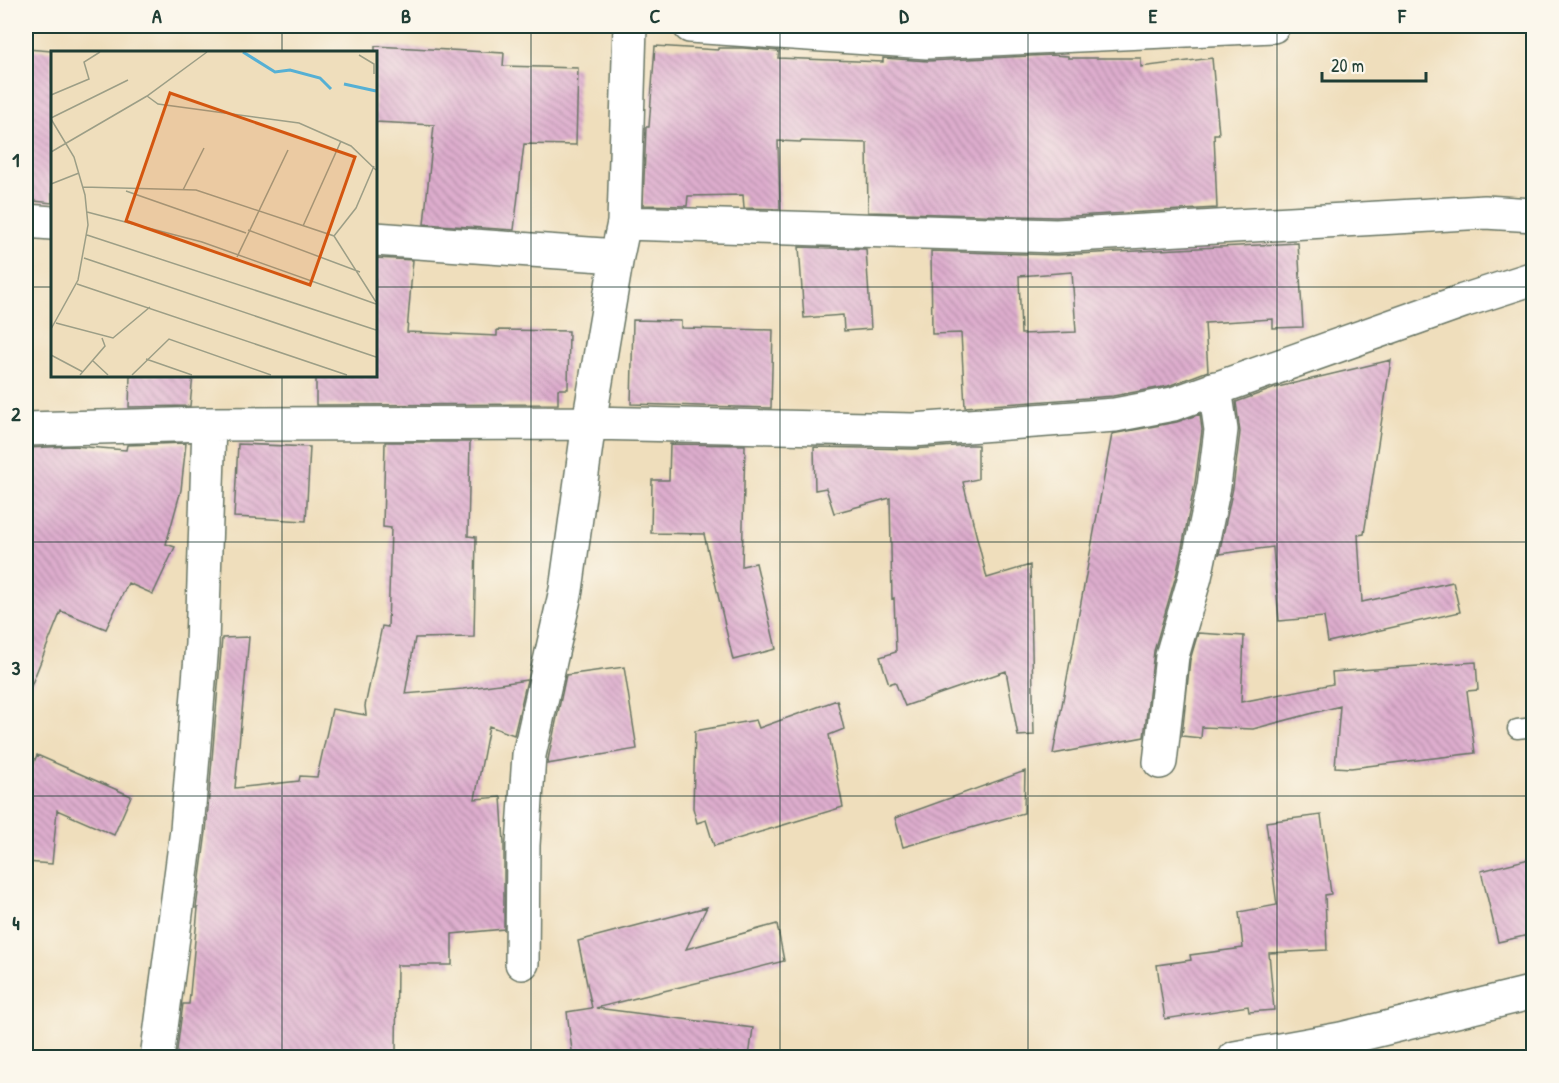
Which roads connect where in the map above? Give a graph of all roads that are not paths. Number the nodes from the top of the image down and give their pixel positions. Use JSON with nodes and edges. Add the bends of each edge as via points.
{"nodes":[{"id":1,"x":630,"y":26,"type":"edge"},
{"id":2,"x":690,"y":26,"type":"edge"},
{"id":3,"x":1273,"y":26,"type":"edge"},
{"id":4,"x":1533,"y":215,"type":"edge"},
{"id":5,"x":26,"y":221,"type":"edge"},
{"id":6,"x":51,"y":223,"type":"edge"},
{"id":7,"x":624,"y":224,"type":"junction"},
{"id":8,"x":376,"y":239,"type":"edge"},
{"id":9,"x":617,"y":256,"type":"junction"},
{"id":10,"x":1533,"y":279,"type":"edge"},
{"id":11,"x":1215,"y":388,"type":"junction"},
{"id":12,"x":589,"y":423,"type":"junction"},
{"id":13,"x":209,"y":424,"type":"junction"},
{"id":14,"x":26,"y":429,"type":"edge"},
{"id":15,"x":1160,"y":762,"type":"dead end"},
{"id":16,"x":522,"y":963,"type":"dead end"},
{"id":17,"x":1533,"y":992,"type":"edge"},
{"id":18,"x":157,"y":1058,"type":"edge"},
{"id":19,"x":1235,"y":1058,"type":"edge"}],
"edges":[{"from":1,"to":7,"type":"street"},
{"from":2,"to":3,"type":"street","via":[[927,42]]},
{"from":4,"to":7,"type":"street","via":[[1485,212],[1056,236]]},
{"from":5,"to":6,"type":"street"},
{"from":7,"to":9,"type":"street"},
{"from":8,"to":9,"type":"street"},
{"from":9,"to":12,"type":"street"},
{"from":10,"to":11,"type":"street"},
{"from":11,"to":12,"type":"street","via":[[1173,404],[1115,415],[913,430]]},
{"from":11,"to":15,"type":"street","via":[[1221,430],[1214,486],[1195,577],[1172,656]]},
{"from":12,"to":13,"type":"street"},
{"from":12,"to":16,"type":"street","via":[[566,590],[528,755]]},
{"from":13,"to":14,"type":"street"},
{"from":13,"to":18,"type":"street","via":[[202,644],[187,830]]},
{"from":17,"to":19,"type":"street","via":[[1341,1039]]}]}
